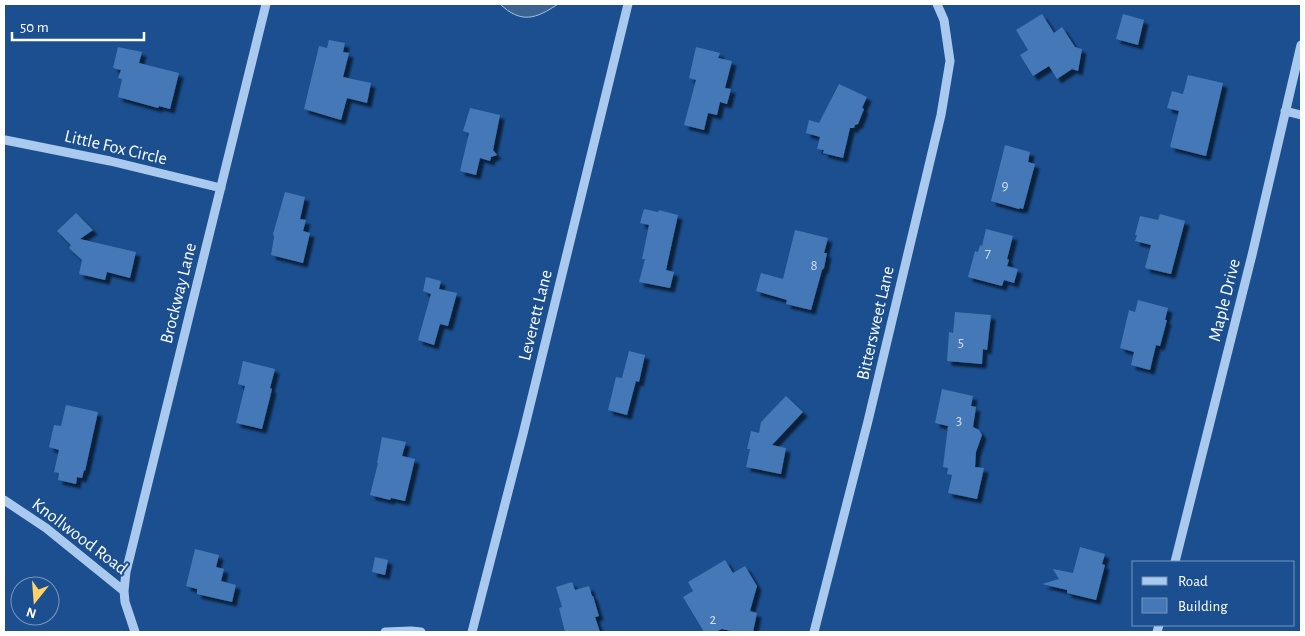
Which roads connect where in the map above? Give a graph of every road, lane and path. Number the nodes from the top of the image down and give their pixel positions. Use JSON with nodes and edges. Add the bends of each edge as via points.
{"nodes":[{"id":1,"x":266,"y":4,"type":"edge"},
{"id":2,"x":628,"y":4,"type":"edge"},
{"id":3,"x":937,"y":4,"type":"edge"},
{"id":4,"x":1301,"y":45,"type":"edge"},
{"id":5,"x":1285,"y":111,"type":"junction"},
{"id":6,"x":1301,"y":115,"type":"edge"},
{"id":7,"x":5,"y":140,"type":"edge"},
{"id":8,"x":220,"y":188,"type":"junction"},
{"id":9,"x":4,"y":500,"type":"edge"},
{"id":10,"x":1174,"y":561,"type":"edge"},
{"id":11,"x":124,"y":590,"type":"junction"},
{"id":12,"x":135,"y":632,"type":"edge"},
{"id":13,"x":385,"y":632,"type":"edge"},
{"id":14,"x":421,"y":632,"type":"edge"},
{"id":15,"x":472,"y":632,"type":"edge"},
{"id":16,"x":814,"y":632,"type":"edge"}],
"edges":[{"from":1,"to":8,"type":"street","name":"Brockway Lane"},
{"from":2,"to":15,"type":"street","name":"Leverett Lane"},
{"from":3,"to":16,"type":"street","name":"Bittersweet Lane","via":[[944,20],[950,61],[941,116]]},
{"from":4,"to":5,"type":"street","name":"Maple Drive"},
{"from":5,"to":6,"type":"street"},
{"from":5,"to":10,"type":"street","name":"Maple Drive"},
{"from":7,"to":8,"type":"street","name":"Little Fox Circle"},
{"from":8,"to":11,"type":"street","name":"Brockway Lane"},
{"from":9,"to":11,"type":"street","name":"Knollwood Road","via":[[46,528]]},
{"from":11,"to":12,"type":"street","name":"Knollwood Road"},
{"from":13,"to":14,"type":"street"}]}
